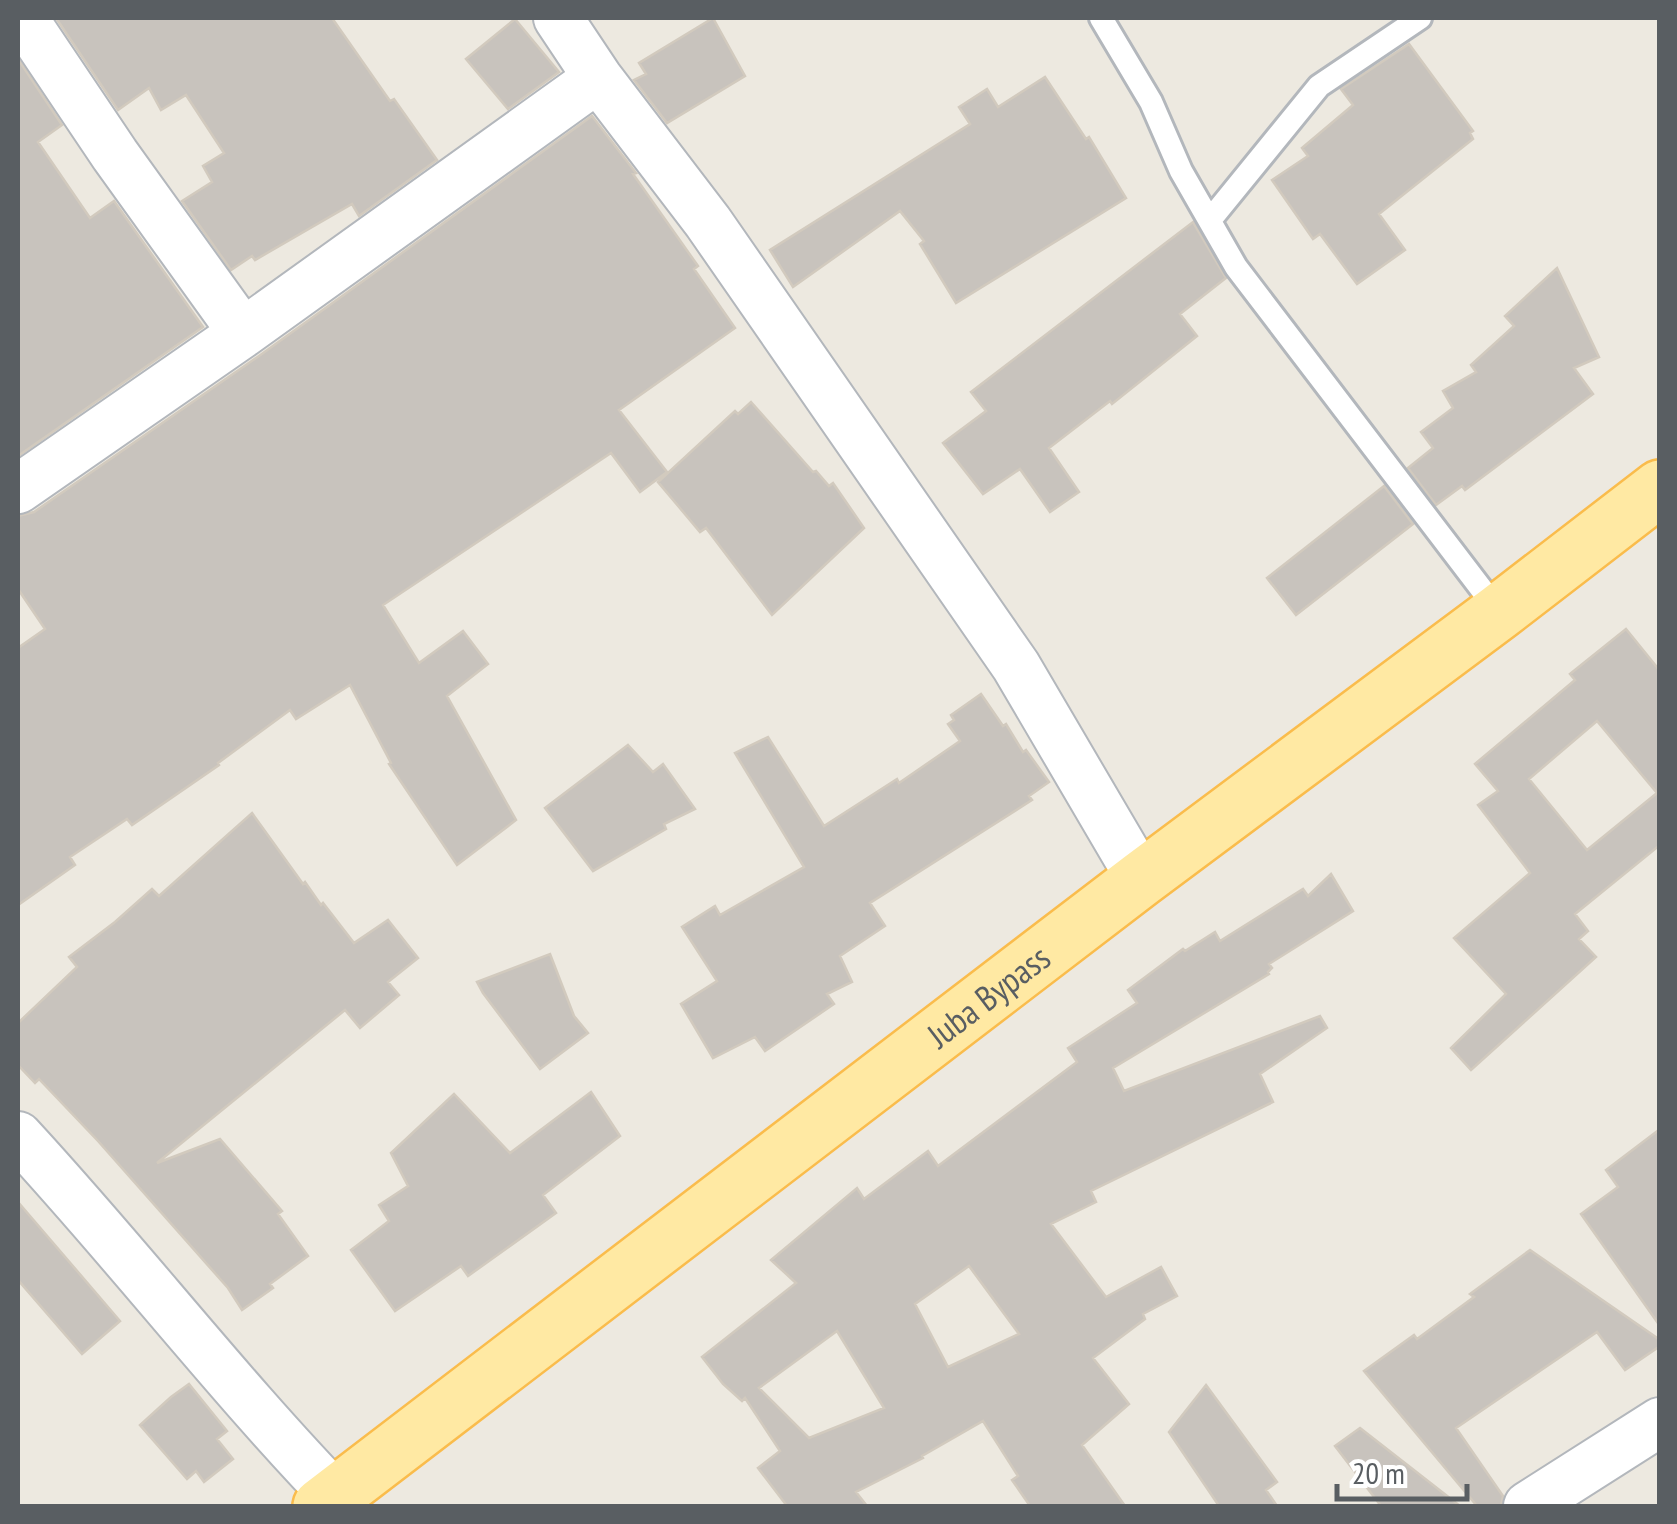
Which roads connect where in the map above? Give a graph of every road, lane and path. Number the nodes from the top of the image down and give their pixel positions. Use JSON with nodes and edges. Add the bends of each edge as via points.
{"nodes":[{"id":1,"x":558,"y":18,"type":"edge"},
{"id":2,"x":1101,"y":18,"type":"edge"},
{"id":3,"x":1420,"y":18,"type":"edge"},
{"id":4,"x":24,"y":31,"type":"edge"},
{"id":5,"x":598,"y":78,"type":"junction"},
{"id":6,"x":1210,"y":220,"type":"junction"},
{"id":7,"x":243,"y":333,"type":"junction"},
{"id":8,"x":1660,"y":488,"type":"edge"},
{"id":9,"x":18,"y":490,"type":"edge"},
{"id":10,"x":1500,"y":612,"type":"junction"},
{"id":11,"x":1141,"y":879,"type":"junction"},
{"id":12,"x":18,"y":1136,"type":"edge"},
{"id":13,"x":1660,"y":1422,"type":"edge"},
{"id":14,"x":334,"y":1503,"type":"edge"},
{"id":15,"x":1528,"y":1506,"type":"edge"}],
"edges":[{"from":1,"to":5,"type":"street"},
{"from":2,"to":6,"type":"lane"},
{"from":3,"to":6,"type":"lane","via":[[1319,86]]},
{"from":4,"to":7,"type":"street"},
{"from":5,"to":7,"type":"street"},
{"from":5,"to":11,"type":"street","via":[[708,222],[1016,666]]},
{"from":6,"to":10,"type":"lane","via":[[1236,267]]},
{"from":7,"to":9,"type":"street"},
{"from":8,"to":10,"type":"main road","name":"Juba Bypass"},
{"from":10,"to":11,"type":"main road","name":"Juba Bypass"},
{"from":11,"to":14,"type":"main road","name":"Juba Bypass"},
{"from":12,"to":14,"type":"street"},
{"from":13,"to":15,"type":"street"}]}
